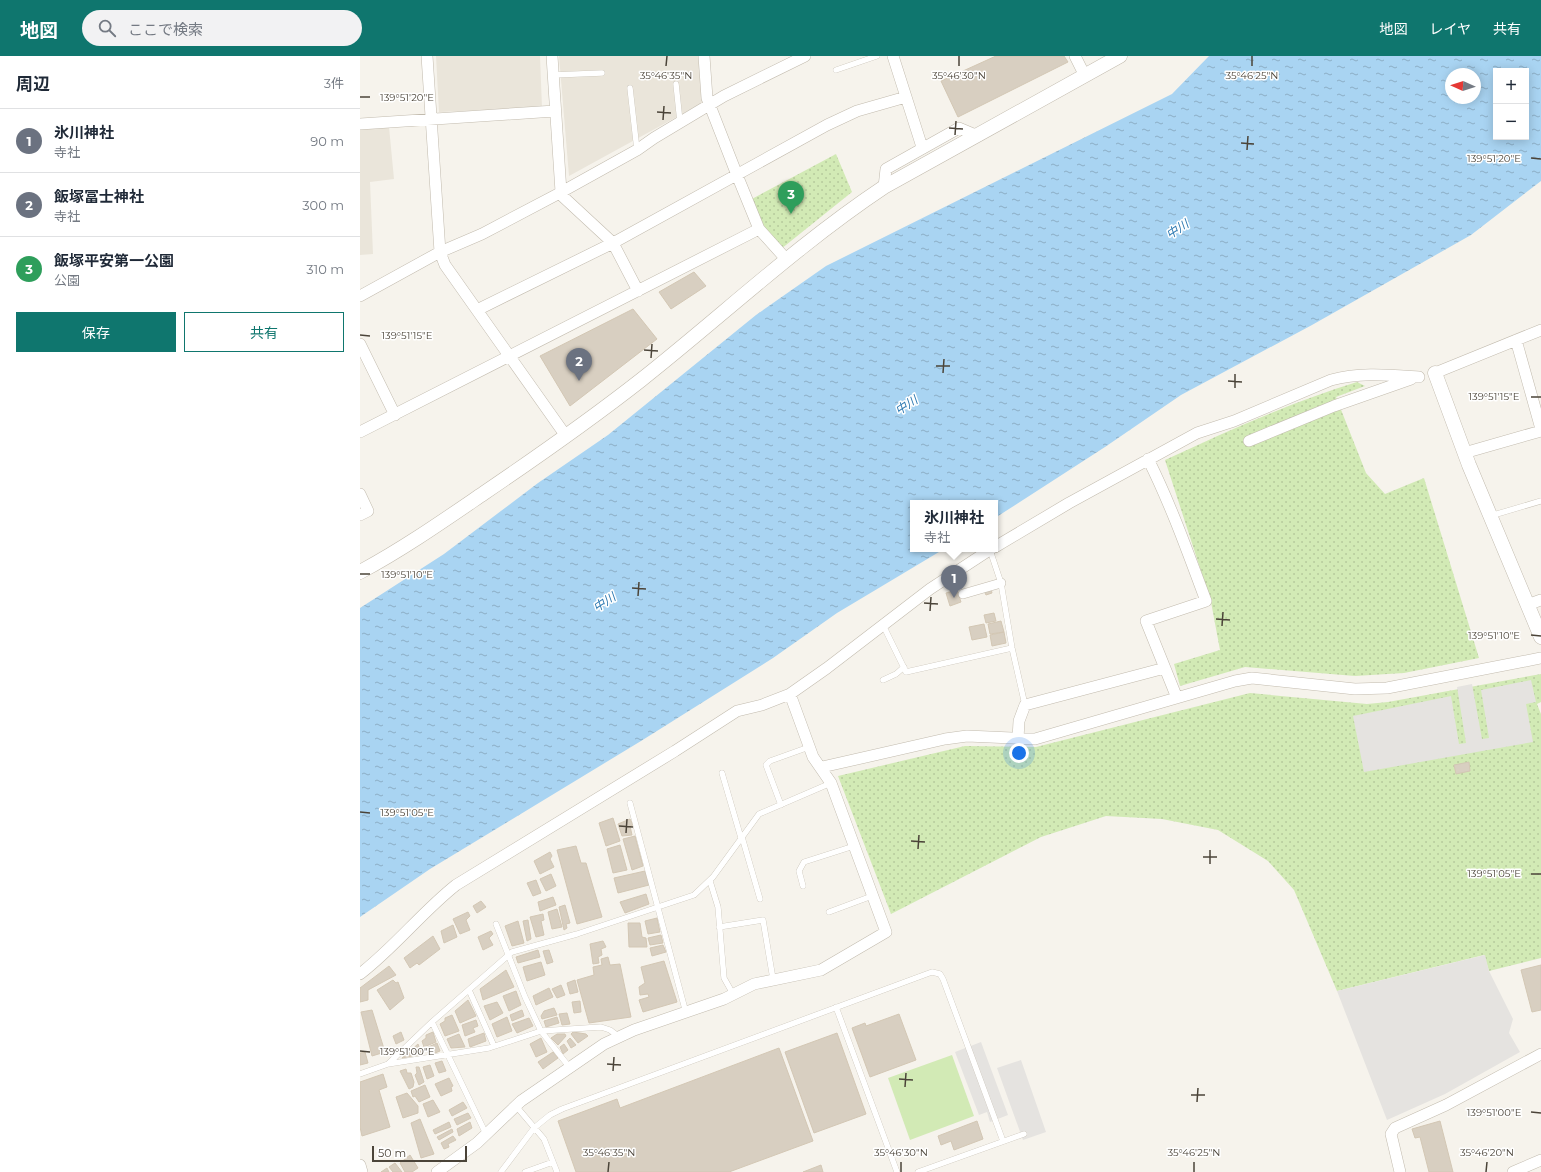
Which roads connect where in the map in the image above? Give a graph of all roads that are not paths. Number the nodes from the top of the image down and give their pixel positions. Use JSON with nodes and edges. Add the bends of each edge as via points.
{"nodes":[{"id":1,"x":426,"y":56,"type":"edge"},
{"id":2,"x":552,"y":56,"type":"edge"},
{"id":3,"x":704,"y":56,"type":"edge"},
{"id":4,"x":805,"y":56,"type":"edge"},
{"id":5,"x":877,"y":56,"type":"edge"},
{"id":6,"x":893,"y":56,"type":"edge"},
{"id":7,"x":1075,"y":56,"type":"edge"},
{"id":8,"x":1120,"y":56,"type":"edge"},
{"id":9,"x":836,"y":70,"type":"dead end"},
{"id":10,"x":602,"y":73,"type":"dead end"},
{"id":11,"x":553,"y":75,"type":"junction"},
{"id":12,"x":1085,"y":76,"type":"junction"},
{"id":13,"x":676,"y":84,"type":"dead end"},
{"id":14,"x":630,"y":88,"type":"dead end"},
{"id":15,"x":906,"y":97,"type":"junction"},
{"id":16,"x":709,"y":105,"type":"junction"},
{"id":17,"x":555,"y":111,"type":"junction"},
{"id":18,"x":431,"y":120,"type":"junction"},
{"id":19,"x":680,"y":123,"type":"junction"},
{"id":20,"x":360,"y":124,"type":"edge"},
{"id":21,"x":978,"y":136,"type":"junction"},
{"id":22,"x":922,"y":147,"type":"junction"},
{"id":23,"x":637,"y":150,"type":"junction"},
{"id":24,"x":737,"y":175,"type":"junction"},
{"id":25,"x":884,"y":187,"type":"junction"},
{"id":26,"x":560,"y":192,"type":"junction"},
{"id":27,"x":759,"y":229,"type":"junction"},
{"id":28,"x":613,"y":243,"type":"junction"},
{"id":29,"x":440,"y":252,"type":"junction"},
{"id":30,"x":786,"y":260,"type":"junction"},
{"id":31,"x":638,"y":290,"type":"junction"},
{"id":32,"x":360,"y":296,"type":"edge"},
{"id":33,"x":477,"y":310,"type":"junction"},
{"id":34,"x":1541,"y":330,"type":"edge"},
{"id":35,"x":1516,"y":340,"type":"junction"},
{"id":36,"x":360,"y":344,"type":"edge"},
{"id":37,"x":511,"y":356,"type":"junction"},
{"id":38,"x":1427,"y":375,"type":"junction"},
{"id":39,"x":395,"y":415,"type":"junction"},
{"id":40,"x":1541,"y":430,"type":"edge"},
{"id":41,"x":360,"y":432,"type":"edge"},
{"id":42,"x":566,"y":436,"type":"junction"},
{"id":43,"x":1249,"y":441,"type":"dead end"},
{"id":44,"x":1464,"y":453,"type":"junction"},
{"id":45,"x":1148,"y":459,"type":"junction"},
{"id":46,"x":360,"y":494,"type":"edge"},
{"id":47,"x":1541,"y":501,"type":"edge"},
{"id":48,"x":360,"y":515,"type":"edge"},
{"id":49,"x":1490,"y":516,"type":"junction"},
{"id":50,"x":998,"y":544,"type":"edge"},
{"id":51,"x":986,"y":552,"type":"edge"},
{"id":52,"x":993,"y":552,"type":"edge"},
{"id":53,"x":360,"y":572,"type":"edge"},
{"id":54,"x":1001,"y":583,"type":"junction"},
{"id":55,"x":963,"y":594,"type":"dead end"},
{"id":56,"x":1541,"y":600,"type":"edge"},
{"id":57,"x":1527,"y":605,"type":"junction"},
{"id":58,"x":883,"y":625,"type":"junction"},
{"id":59,"x":1541,"y":637,"type":"edge"},
{"id":60,"x":1012,"y":648,"type":"junction"},
{"id":61,"x":1541,"y":658,"type":"edge"},
{"id":62,"x":904,"y":667,"type":"junction"},
{"id":63,"x":1165,"y":668,"type":"junction"},
{"id":64,"x":883,"y":680,"type":"dead end"},
{"id":65,"x":790,"y":694,"type":"junction"},
{"id":66,"x":1177,"y":698,"type":"junction"},
{"id":67,"x":1025,"y":706,"type":"junction"},
{"id":68,"x":1018,"y":739,"type":"junction"},
{"id":69,"x":809,"y":747,"type":"junction"},
{"id":70,"x":822,"y":767,"type":"junction"},
{"id":71,"x":722,"y":773,"type":"dead end"},
{"id":72,"x":831,"y":783,"type":"junction"},
{"id":73,"x":630,"y":803,"type":"dead end"},
{"id":74,"x":781,"y":805,"type":"junction"},
{"id":75,"x":742,"y":838,"type":"junction"},
{"id":76,"x":854,"y":846,"type":"junction"},
{"id":77,"x":710,"y":881,"type":"junction"},
{"id":78,"x":803,"y":886,"type":"dead end"},
{"id":79,"x":872,"y":896,"type":"junction"},
{"id":80,"x":760,"y":898,"type":"dead end"},
{"id":81,"x":659,"y":907,"type":"junction"},
{"id":82,"x":829,"y":912,"type":"dead end"},
{"id":83,"x":496,"y":924,"type":"dead end"},
{"id":84,"x":719,"y":928,"type":"junction"},
{"id":85,"x":508,"y":956,"type":"junction"},
{"id":86,"x":360,"y":974,"type":"edge"},
{"id":87,"x":773,"y":979,"type":"junction"},
{"id":88,"x":469,"y":990,"type":"junction"},
{"id":89,"x":733,"y":994,"type":"junction"},
{"id":90,"x":836,"y":1007,"type":"junction"},
{"id":91,"x":686,"y":1013,"type":"junction"},
{"id":92,"x":432,"y":1022,"type":"junction"},
{"id":93,"x":541,"y":1031,"type":"junction"},
{"id":94,"x":618,"y":1036,"type":"junction"},
{"id":95,"x":494,"y":1046,"type":"junction"},
{"id":96,"x":1541,"y":1054,"type":"edge"},
{"id":97,"x":447,"y":1055,"type":"junction"},
{"id":98,"x":388,"y":1064,"type":"junction"},
{"id":99,"x":570,"y":1068,"type":"junction"},
{"id":100,"x":360,"y":1074,"type":"edge"},
{"id":101,"x":516,"y":1106,"type":"junction"},
{"id":102,"x":534,"y":1128,"type":"junction"},
{"id":103,"x":486,"y":1134,"type":"junction"},
{"id":104,"x":1024,"y":1134,"type":"dead end"},
{"id":105,"x":1003,"y":1141,"type":"junction"},
{"id":106,"x":1541,"y":1160,"type":"edge"},
{"id":107,"x":553,"y":1162,"type":"junction"},
{"id":108,"x":360,"y":1165,"type":"edge"},
{"id":109,"x":362,"y":1172,"type":"edge"},
{"id":110,"x":437,"y":1172,"type":"edge"},
{"id":111,"x":501,"y":1172,"type":"edge"},
{"id":112,"x":525,"y":1172,"type":"edge"},
{"id":113,"x":557,"y":1172,"type":"edge"},
{"id":114,"x":897,"y":1172,"type":"edge"},
{"id":115,"x":918,"y":1172,"type":"edge"},
{"id":116,"x":1400,"y":1172,"type":"edge"},
{"id":117,"x":1512,"y":1172,"type":"edge"}],
"edges":[{"from":1,"to":18,"type":"street"},
{"from":2,"to":11,"type":"street"},
{"from":3,"to":16,"type":"street"},
{"from":4,"to":16,"type":"street"},
{"from":5,"to":9,"type":"lane"},
{"from":6,"to":15,"type":"street"},
{"from":7,"to":12,"type":"street"},
{"from":8,"to":12,"type":"street"},
{"from":10,"to":11,"type":"lane"},
{"from":11,"to":17,"type":"street"},
{"from":12,"to":21,"type":"street"},
{"from":13,"to":19,"type":"lane"},
{"from":14,"to":23,"type":"lane"},
{"from":15,"to":22,"type":"street"},
{"from":15,"to":24,"type":"street","via":[[857,111]]},
{"from":16,"to":19,"type":"street"},
{"from":16,"to":24,"type":"street"},
{"from":17,"to":18,"type":"street"},
{"from":17,"to":26,"type":"street"},
{"from":18,"to":20,"type":"street"},
{"from":18,"to":29,"type":"street"},
{"from":19,"to":23,"type":"street"},
{"from":21,"to":22,"type":"street","via":[[959,128]]},
{"from":21,"to":25,"type":"street"},
{"from":22,"to":25,"type":"street","via":[[886,169]]},
{"from":23,"to":26,"type":"street"},
{"from":24,"to":27,"type":"street"},
{"from":24,"to":28,"type":"street"},
{"from":25,"to":30,"type":"street","via":[[849,210]]},
{"from":26,"to":28,"type":"street"},
{"from":26,"to":29,"type":"street","via":[[482,234]]},
{"from":27,"to":30,"type":"street"},
{"from":27,"to":31,"type":"street"},
{"from":28,"to":31,"type":"street"},
{"from":28,"to":33,"type":"street"},
{"from":29,"to":32,"type":"street"},
{"from":29,"to":33,"type":"street","via":[[445,265]]},
{"from":30,"to":42,"type":"street","via":[[640,381]]},
{"from":31,"to":37,"type":"street"},
{"from":33,"to":37,"type":"street"},
{"from":34,"to":35,"type":"street"},
{"from":35,"to":38,"type":"street"},
{"from":35,"to":40,"type":"street"},
{"from":36,"to":39,"type":"street"},
{"from":37,"to":39,"type":"street"},
{"from":37,"to":42,"type":"street"},
{"from":38,"to":43,"type":"street","via":[[1334,406]]},
{"from":38,"to":44,"type":"street"},
{"from":38,"to":45,"type":"street","via":[[1372,374],[1331,380],[1197,433]]},
{"from":39,"to":41,"type":"street"},
{"from":40,"to":44,"type":"street"},
{"from":42,"to":53,"type":"street","via":[[410,544]]},
{"from":44,"to":49,"type":"street"},
{"from":45,"to":50,"type":"street"},
{"from":45,"to":63,"type":"street","via":[[1160,482],[1206,601],[1146,622]]},
{"from":46,"to":48,"type":"street","via":[[368,511]]},
{"from":47,"to":49,"type":"lane"},
{"from":49,"to":57,"type":"street"},
{"from":51,"to":58,"type":"street","via":[[930,589]]},
{"from":52,"to":54,"type":"lane"},
{"from":54,"to":55,"type":"street"},
{"from":54,"to":60,"type":"lane"},
{"from":56,"to":57,"type":"street"},
{"from":57,"to":59,"type":"street"},
{"from":58,"to":62,"type":"lane"},
{"from":58,"to":65,"type":"street"},
{"from":60,"to":62,"type":"lane","via":[[906,672]]},
{"from":60,"to":67,"type":"lane"},
{"from":61,"to":66,"type":"street","via":[[1386,688],[1355,689],[1252,678]]},
{"from":62,"to":64,"type":"lane"},
{"from":63,"to":66,"type":"street"},
{"from":63,"to":67,"type":"street"},
{"from":65,"to":69,"type":"street"},
{"from":65,"to":86,"type":"street","via":[[737,711],[484,866],[440,898]]},
{"from":66,"to":68,"type":"street","via":[[1035,739]]},
{"from":67,"to":68,"type":"street","via":[[1019,721]]},
{"from":68,"to":70,"type":"street","via":[[967,736],[945,739]]},
{"from":69,"to":70,"type":"street","via":[[813,757]]},
{"from":69,"to":74,"type":"lane","via":[[766,764]]},
{"from":70,"to":72,"type":"street"},
{"from":71,"to":75,"type":"lane"},
{"from":72,"to":74,"type":"lane"},
{"from":72,"to":76,"type":"street"},
{"from":73,"to":81,"type":"lane"},
{"from":74,"to":75,"type":"lane","via":[[759,814]]},
{"from":75,"to":77,"type":"lane"},
{"from":75,"to":80,"type":"lane"},
{"from":76,"to":78,"type":"lane","via":[[804,862],[800,871]]},
{"from":76,"to":79,"type":"street"},
{"from":77,"to":81,"type":"lane","via":[[694,895]]},
{"from":77,"to":84,"type":"lane","via":[[718,907]]},
{"from":79,"to":82,"type":"lane"},
{"from":79,"to":87,"type":"street","via":[[886,932],[821,970]]},
{"from":81,"to":85,"type":"lane","via":[[512,952]]},
{"from":81,"to":91,"type":"lane"},
{"from":83,"to":85,"type":"lane"},
{"from":84,"to":87,"type":"lane","via":[[763,920]]},
{"from":84,"to":89,"type":"lane","via":[[724,978]]},
{"from":85,"to":88,"type":"lane"},
{"from":85,"to":93,"type":"lane"},
{"from":87,"to":89,"type":"street"},
{"from":88,"to":92,"type":"lane"},
{"from":88,"to":95,"type":"lane"},
{"from":89,"to":91,"type":"street"},
{"from":90,"to":102,"type":"lane","via":[[562,1109]]},
{"from":90,"to":105,"type":"lane","via":[[927,973],[940,974]]},
{"from":90,"to":114,"type":"lane"},
{"from":91,"to":94,"type":"street"},
{"from":92,"to":97,"type":"lane"},
{"from":92,"to":98,"type":"lane"},
{"from":93,"to":94,"type":"lane","via":[[601,1027]]},
{"from":93,"to":95,"type":"lane"},
{"from":93,"to":99,"type":"lane"},
{"from":94,"to":99,"type":"street"},
{"from":95,"to":97,"type":"lane"},
{"from":96,"to":116,"type":"street","via":[[1446,1105],[1395,1128],[1391,1134]]},
{"from":97,"to":98,"type":"lane"},
{"from":97,"to":103,"type":"lane"},
{"from":98,"to":100,"type":"lane"},
{"from":99,"to":101,"type":"street"},
{"from":101,"to":102,"type":"lane"},
{"from":101,"to":103,"type":"street"},
{"from":102,"to":107,"type":"lane","via":[[544,1139]]},
{"from":102,"to":111,"type":"lane"},
{"from":103,"to":110,"type":"street"},
{"from":104,"to":105,"type":"lane"},
{"from":105,"to":115,"type":"lane"},
{"from":106,"to":117,"type":"street"},
{"from":107,"to":112,"type":"lane"},
{"from":107,"to":113,"type":"lane"},
{"from":108,"to":109,"type":"street"}]}
